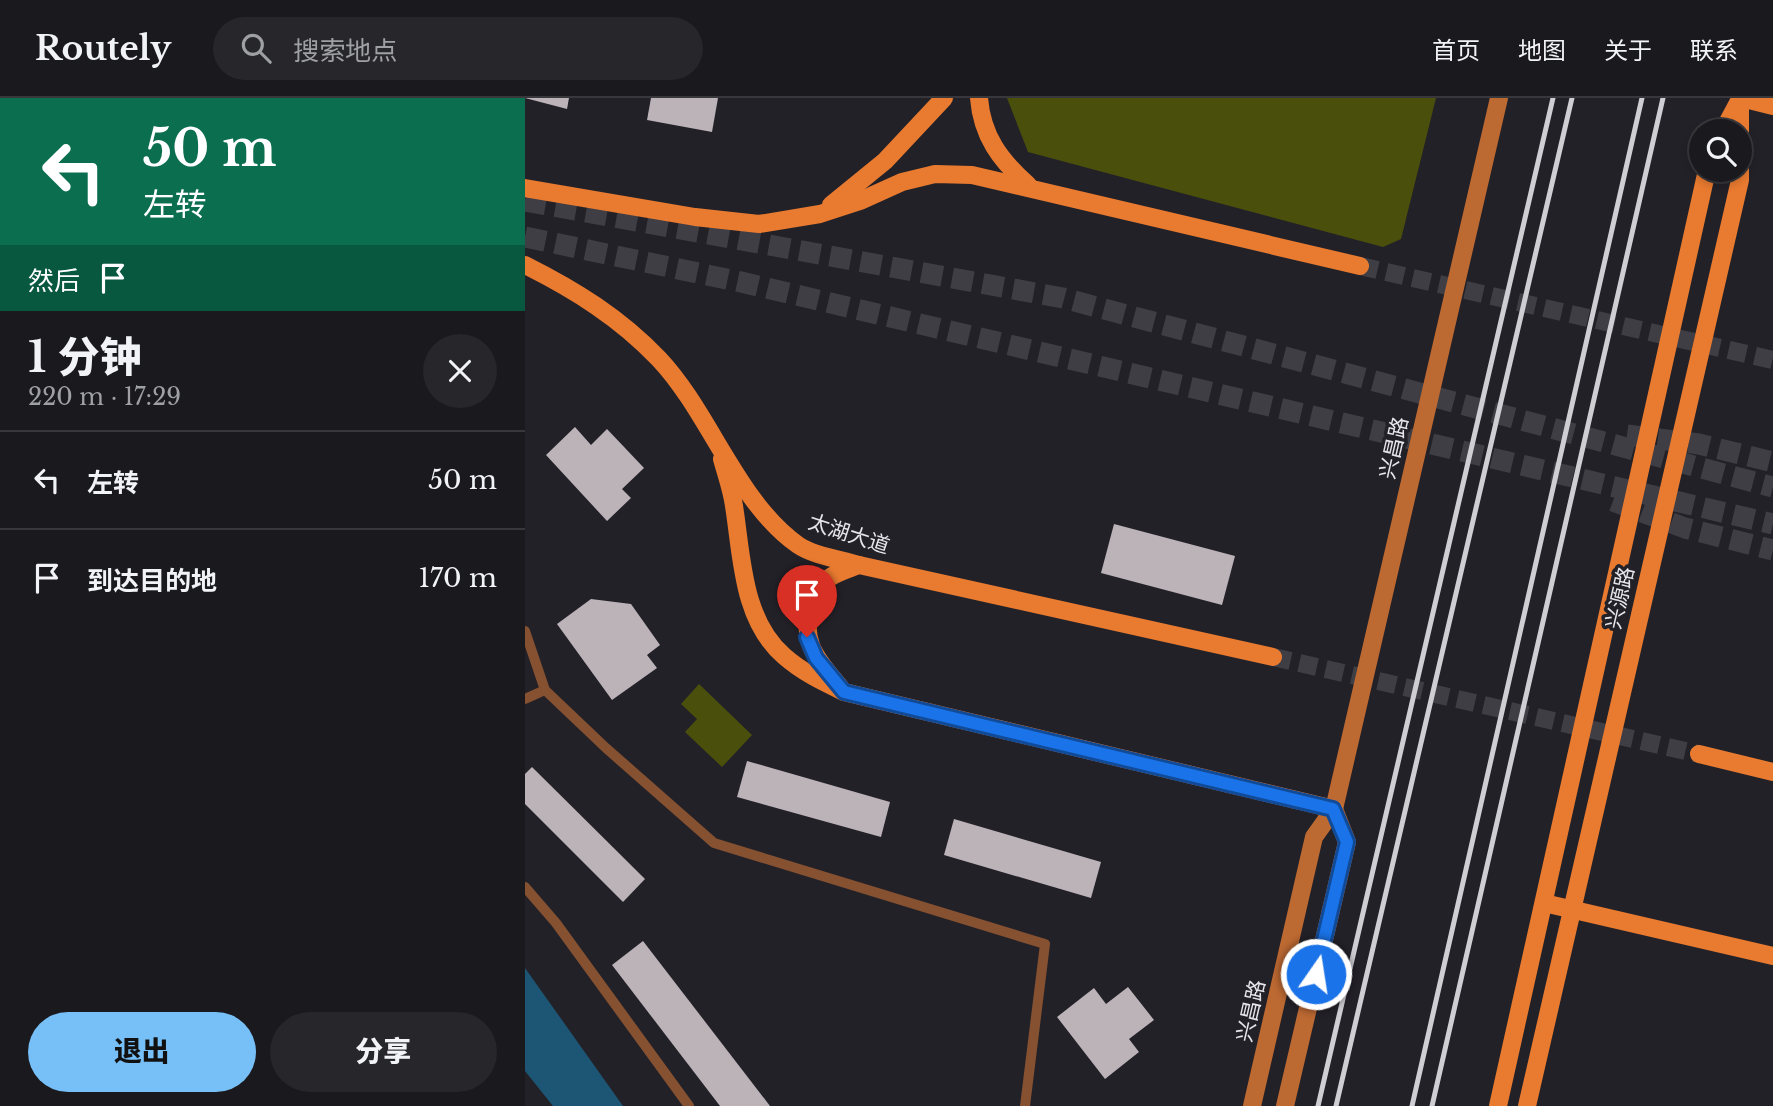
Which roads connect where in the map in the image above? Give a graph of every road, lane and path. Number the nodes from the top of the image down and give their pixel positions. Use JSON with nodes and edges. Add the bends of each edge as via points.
{"nodes":[{"id":1,"x":944,"y":98,"type":"edge"},
{"id":2,"x":979,"y":98,"type":"edge"},
{"id":3,"x":1499,"y":98,"type":"edge"},
{"id":4,"x":1741,"y":98,"type":"edge"},
{"id":5,"x":1773,"y":106,"type":"edge"},
{"id":6,"x":1729,"y":119,"type":"edge"},
{"id":7,"x":1740,"y":119,"type":"edge"},
{"id":8,"x":1704,"y":182,"type":"edge"},
{"id":9,"x":1740,"y":182,"type":"edge"},
{"id":10,"x":1030,"y":187,"type":"junction"},
{"id":11,"x":525,"y":188,"type":"edge"},
{"id":12,"x":820,"y":214,"type":"junction"},
{"id":13,"x":525,"y":265,"type":"edge"},
{"id":14,"x":1360,"y":266,"type":"tunnel mouth"},
{"id":15,"x":718,"y":444,"type":"junction"},
{"id":16,"x":859,"y":565,"type":"junction"},
{"id":17,"x":525,"y":631,"type":"edge"},
{"id":18,"x":1273,"y":657,"type":"tunnel mouth"},
{"id":19,"x":545,"y":690,"type":"junction"},
{"id":20,"x":844,"y":692,"type":"junction"},
{"id":21,"x":525,"y":699,"type":"edge"},
{"id":22,"x":1699,"y":754,"type":"tunnel mouth"},
{"id":23,"x":1773,"y":772,"type":"edge"},
{"id":24,"x":1333,"y":809,"type":"junction"},
{"id":25,"x":525,"y":887,"type":"edge"},
{"id":26,"x":1544,"y":903,"type":"junction"},
{"id":27,"x":1571,"y":910,"type":"junction"},
{"id":28,"x":1773,"y":956,"type":"edge"},
{"id":29,"x":689,"y":1106,"type":"edge"},
{"id":30,"x":1025,"y":1106,"type":"edge"},
{"id":31,"x":1252,"y":1106,"type":"edge"},
{"id":32,"x":1285,"y":1106,"type":"edge"},
{"id":33,"x":1499,"y":1106,"type":"edge"},
{"id":34,"x":1527,"y":1106,"type":"edge"}],
"edges":[{"from":1,"to":12,"type":"main road","via":[[885,161]]},
{"from":2,"to":10,"type":"main road","via":[[989,141]]},
{"from":3,"to":24,"type":"main road","name":"兴昌路"},
{"from":4,"to":5,"type":"main road"},
{"from":6,"to":7,"type":"main road","name":"兴源路","via":[[1740,98]]},
{"from":8,"to":26,"type":"main road","name":"兴源路"},
{"from":9,"to":27,"type":"main road","name":"兴源路"},
{"from":10,"to":12,"type":"main road","via":[[972,175],[935,174],[902,181]]},
{"from":10,"to":14,"type":"main road"},
{"from":11,"to":12,"type":"main road","via":[[759,224]]},
{"from":13,"to":15,"type":"main road","name":"太湖大道","via":[[618,320],[660,360]]},
{"from":15,"to":16,"type":"main road","name":"太湖大道","via":[[777,527],[801,547]]},
{"from":15,"to":20,"type":"main road","via":[[758,622],[782,655],[815,679]]},
{"from":16,"to":18,"type":"main road","name":"太湖大道"},
{"from":16,"to":20,"type":"main road","via":[[822,583],[808,614],[807,637],[816,658]]},
{"from":17,"to":19,"type":"lane"},
{"from":19,"to":21,"type":"lane"},
{"from":19,"to":30,"type":"lane","via":[[714,843],[1045,944]]},
{"from":20,"to":24,"type":"main road"},
{"from":22,"to":23,"type":"main road"},
{"from":24,"to":31,"type":"main road","name":"兴昌路","via":[[1314,837]]},
{"from":24,"to":32,"type":"main road","via":[[1347,842]]},
{"from":25,"to":29,"type":"lane","via":[[557,923]]},
{"from":26,"to":27,"type":"main road"},
{"from":26,"to":33,"type":"main road","name":"兴源路"},
{"from":27,"to":28,"type":"main road"},
{"from":27,"to":34,"type":"main road","name":"兴源路"}]}
